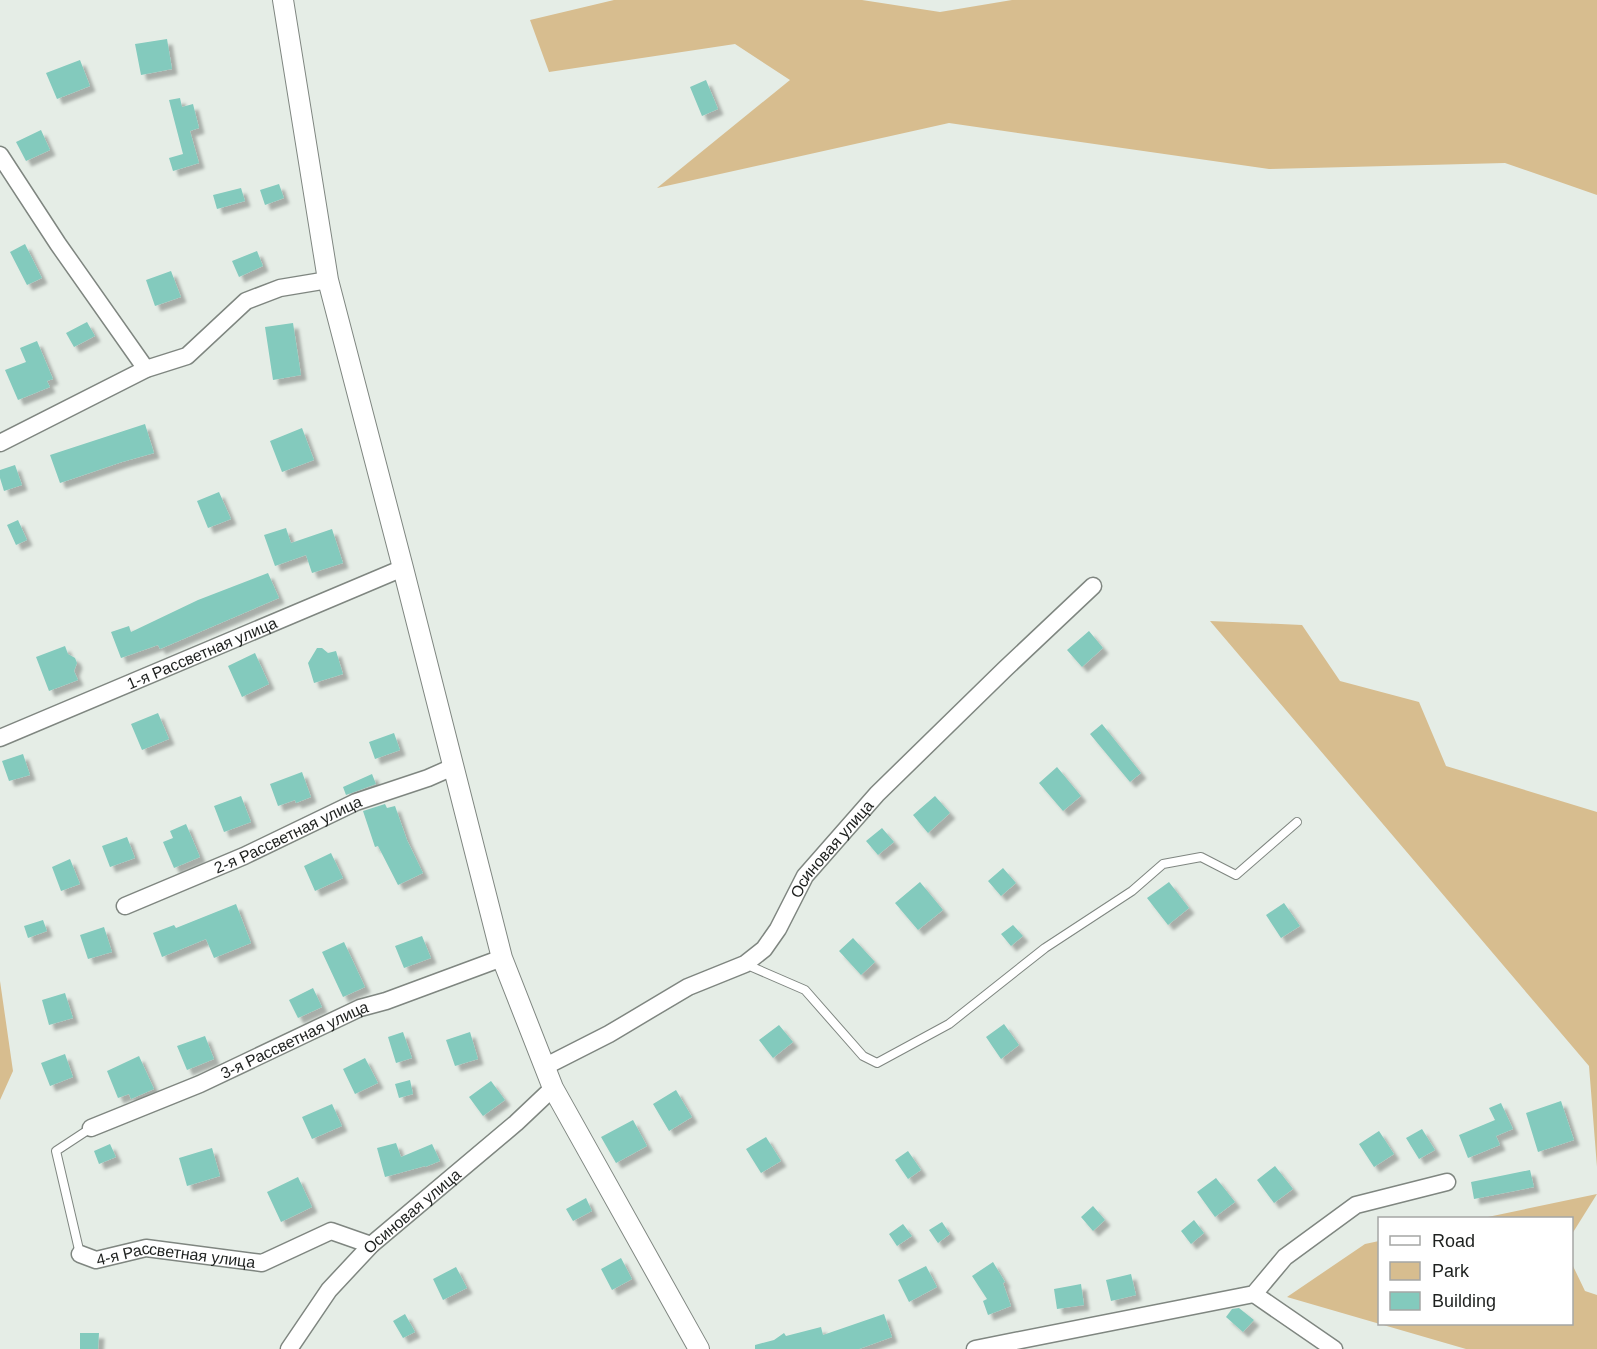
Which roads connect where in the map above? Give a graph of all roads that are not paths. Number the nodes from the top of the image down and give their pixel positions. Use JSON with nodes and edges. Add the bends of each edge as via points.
{"nodes":[{"id":1,"x":283,"y":0,"type":"edge"},
{"id":2,"x":0,"y":155,"type":"edge"},
{"id":3,"x":328,"y":280,"type":"junction"},
{"id":4,"x":146,"y":369,"type":"junction"},
{"id":5,"x":0,"y":443,"type":"edge"},
{"id":6,"x":404,"y":568,"type":"junction"},
{"id":7,"x":1093,"y":586,"type":"dead end"},
{"id":8,"x":0,"y":738,"type":"edge"},
{"id":9,"x":453,"y":767,"type":"junction"},
{"id":10,"x":1297,"y":822,"type":"dead end"},
{"id":11,"x":125,"y":906,"type":"dead end"},
{"id":12,"x":502,"y":958,"type":"junction"},
{"id":13,"x":745,"y":964,"type":"junction"},
{"id":14,"x":544,"y":1067,"type":"junction"},
{"id":15,"x":553,"y":1088,"type":"junction"},
{"id":16,"x":91,"y":1128,"type":"joint"},
{"id":17,"x":1447,"y":1182,"type":"dead end"},
{"id":18,"x":371,"y":1245,"type":"junction"},
{"id":19,"x":80,"y":1254,"type":"joint"},
{"id":20,"x":1254,"y":1294,"type":"junction"},
{"id":21,"x":288,"y":1349,"type":"edge"},
{"id":22,"x":699,"y":1349,"type":"edge"},
{"id":23,"x":975,"y":1349,"type":"edge"},
{"id":24,"x":1334,"y":1349,"type":"edge"}],
"edges":[{"from":1,"to":3,"type":"street"},
{"from":2,"to":4,"type":"street"},
{"from":3,"to":4,"type":"street","via":[[280,288],[246,301],[187,356]]},
{"from":3,"to":6,"type":"street"},
{"from":4,"to":5,"type":"street"},
{"from":6,"to":8,"type":"street","name":"1-я Рассветная улица"},
{"from":6,"to":9,"type":"street"},
{"from":7,"to":13,"type":"street","name":"Осиновая улица","via":[[877,794],[805,876],[778,929],[764,949]]},
{"from":9,"to":11,"type":"street","name":"2-я Рассветная улица","via":[[356,802],[244,856]]},
{"from":9,"to":12,"type":"street"},
{"from":10,"to":13,"type":"lane","via":[[1236,875],[1201,857],[1163,864],[1132,891],[1045,948],[949,1024],[877,1062],[863,1056],[805,990]]},
{"from":12,"to":14,"type":"street"},
{"from":12,"to":16,"type":"street","name":"3-я Рассветная улица","via":[[360,1008],[201,1084]]},
{"from":13,"to":14,"type":"street","name":"Осиновая улица","via":[[688,987]]},
{"from":14,"to":15,"type":"street"},
{"from":15,"to":18,"type":"street","name":"Осиновая улица"},
{"from":15,"to":22,"type":"street"},
{"from":16,"to":19,"type":"lane","via":[[56,1151]]},
{"from":17,"to":20,"type":"street","via":[[1356,1205],[1285,1257]]},
{"from":18,"to":19,"type":"street","name":"4-я Рассветная улица","via":[[331,1231],[262,1263],[146,1248],[96,1260]]},
{"from":18,"to":21,"type":"street","name":"Осиновая улица","via":[[328,1290]]},
{"from":20,"to":23,"type":"street"},
{"from":20,"to":24,"type":"street"}]}
